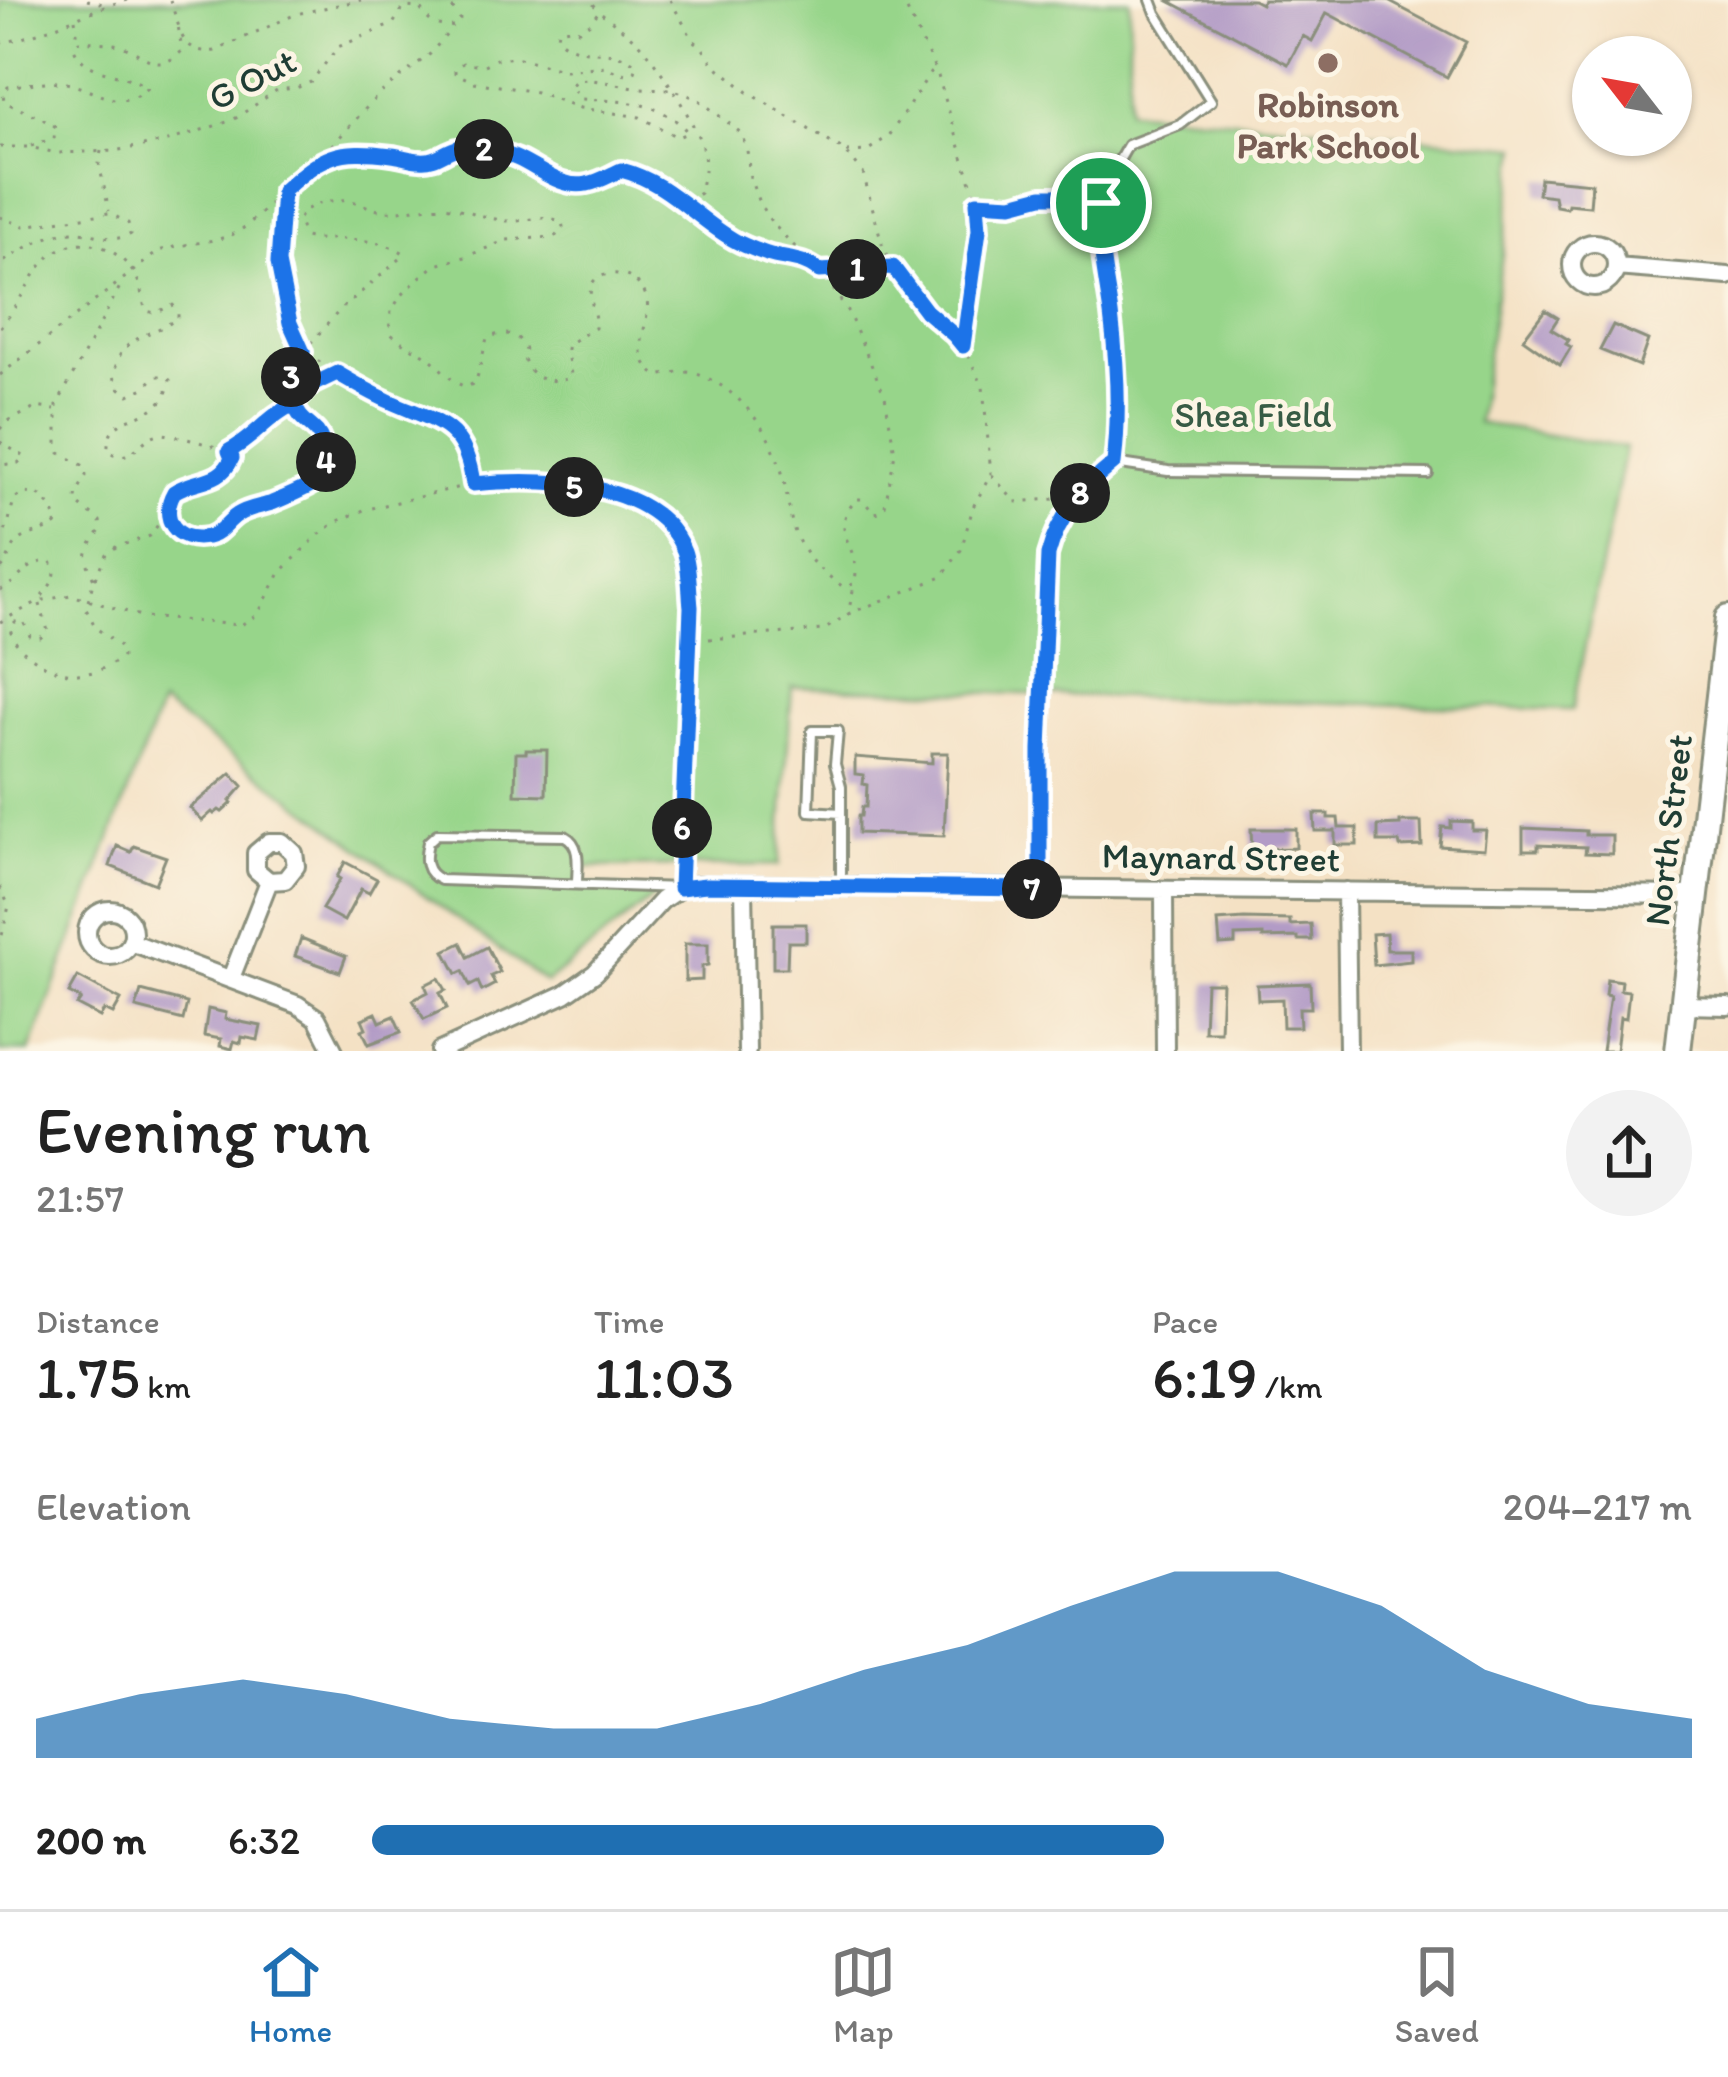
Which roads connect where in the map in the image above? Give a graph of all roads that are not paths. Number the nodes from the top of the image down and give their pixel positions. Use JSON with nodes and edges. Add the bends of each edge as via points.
{"nodes":[{"id":1,"x":1151,"y":0,"type":"edge"},
{"id":2,"x":1616,"y":267,"type":"dead end"},
{"id":3,"x":1728,"y":276,"type":"edge"},
{"id":4,"x":1114,"y":463,"type":"junction"},
{"id":5,"x":1427,"y":474,"type":"dead end"},
{"id":6,"x":1728,"y":618,"type":"edge"},
{"id":7,"x":689,"y":641,"type":"road end"},
{"id":8,"x":841,"y":813,"type":"junction"},
{"id":9,"x":268,"y":881,"type":"dead end"},
{"id":10,"x":577,"y":883,"type":"junction"},
{"id":11,"x":744,"y":886,"type":"junction"},
{"id":12,"x":841,"y":886,"type":"junction"},
{"id":13,"x":680,"y":888,"type":"junction"},
{"id":14,"x":1040,"y":889,"type":"junction"},
{"id":15,"x":1164,"y":890,"type":"junction"},
{"id":16,"x":1346,"y":891,"type":"junction"},
{"id":17,"x":1696,"y":895,"type":"junction"},
{"id":18,"x":131,"y":942,"type":"dead end"},
{"id":19,"x":231,"y":978,"type":"junction"},
{"id":20,"x":1683,"y":1005,"type":"junction"},
{"id":21,"x":1728,"y":1006,"type":"edge"},
{"id":22,"x":334,"y":1051,"type":"edge"},
{"id":23,"x":440,"y":1051,"type":"edge"},
{"id":24,"x":747,"y":1051,"type":"edge"},
{"id":25,"x":1165,"y":1051,"type":"edge"},
{"id":26,"x":1348,"y":1051,"type":"edge"},
{"id":27,"x":1678,"y":1051,"type":"edge"}],
"edges":[{"from":1,"to":4,"type":"lane","via":[[1211,101],[1180,125],[1128,145],[1102,190]]},
{"from":2,"to":3,"type":"street"},
{"from":4,"to":5,"type":"lane","via":[[1168,471]]},
{"from":4,"to":14,"type":"lane","via":[[1083,488],[1048,555]]},
{"from":6,"to":17,"type":"main road","name":"North Street"},
{"from":7,"to":13,"type":"lane"},
{"from":8,"to":8,"type":"lane","via":[[838,731],[812,731],[809,811]]},
{"from":8,"to":12,"type":"lane"},
{"from":9,"to":19,"type":"street"},
{"from":10,"to":10,"type":"lane","via":[[442,880],[428,872],[427,848],[437,834],[565,836],[577,847]]},
{"from":10,"to":13,"type":"lane"},
{"from":11,"to":12,"type":"street","name":"Maynard Street"},
{"from":11,"to":13,"type":"street","name":"Maynard Street"},
{"from":11,"to":24,"type":"street"},
{"from":12,"to":14,"type":"street","name":"Maynard Street"},
{"from":13,"to":23,"type":"street","via":[[579,985]]},
{"from":14,"to":15,"type":"street","name":"Maynard Street"},
{"from":15,"to":16,"type":"street","name":"Maynard Street"},
{"from":15,"to":25,"type":"street"},
{"from":16,"to":17,"type":"street","name":"Maynard Street"},
{"from":16,"to":26,"type":"street"},
{"from":17,"to":20,"type":"main road","name":"North Street"},
{"from":18,"to":19,"type":"street"},
{"from":19,"to":22,"type":"street","via":[[308,1011]]},
{"from":20,"to":21,"type":"street"},
{"from":20,"to":27,"type":"main road","name":"North Street"}]}
